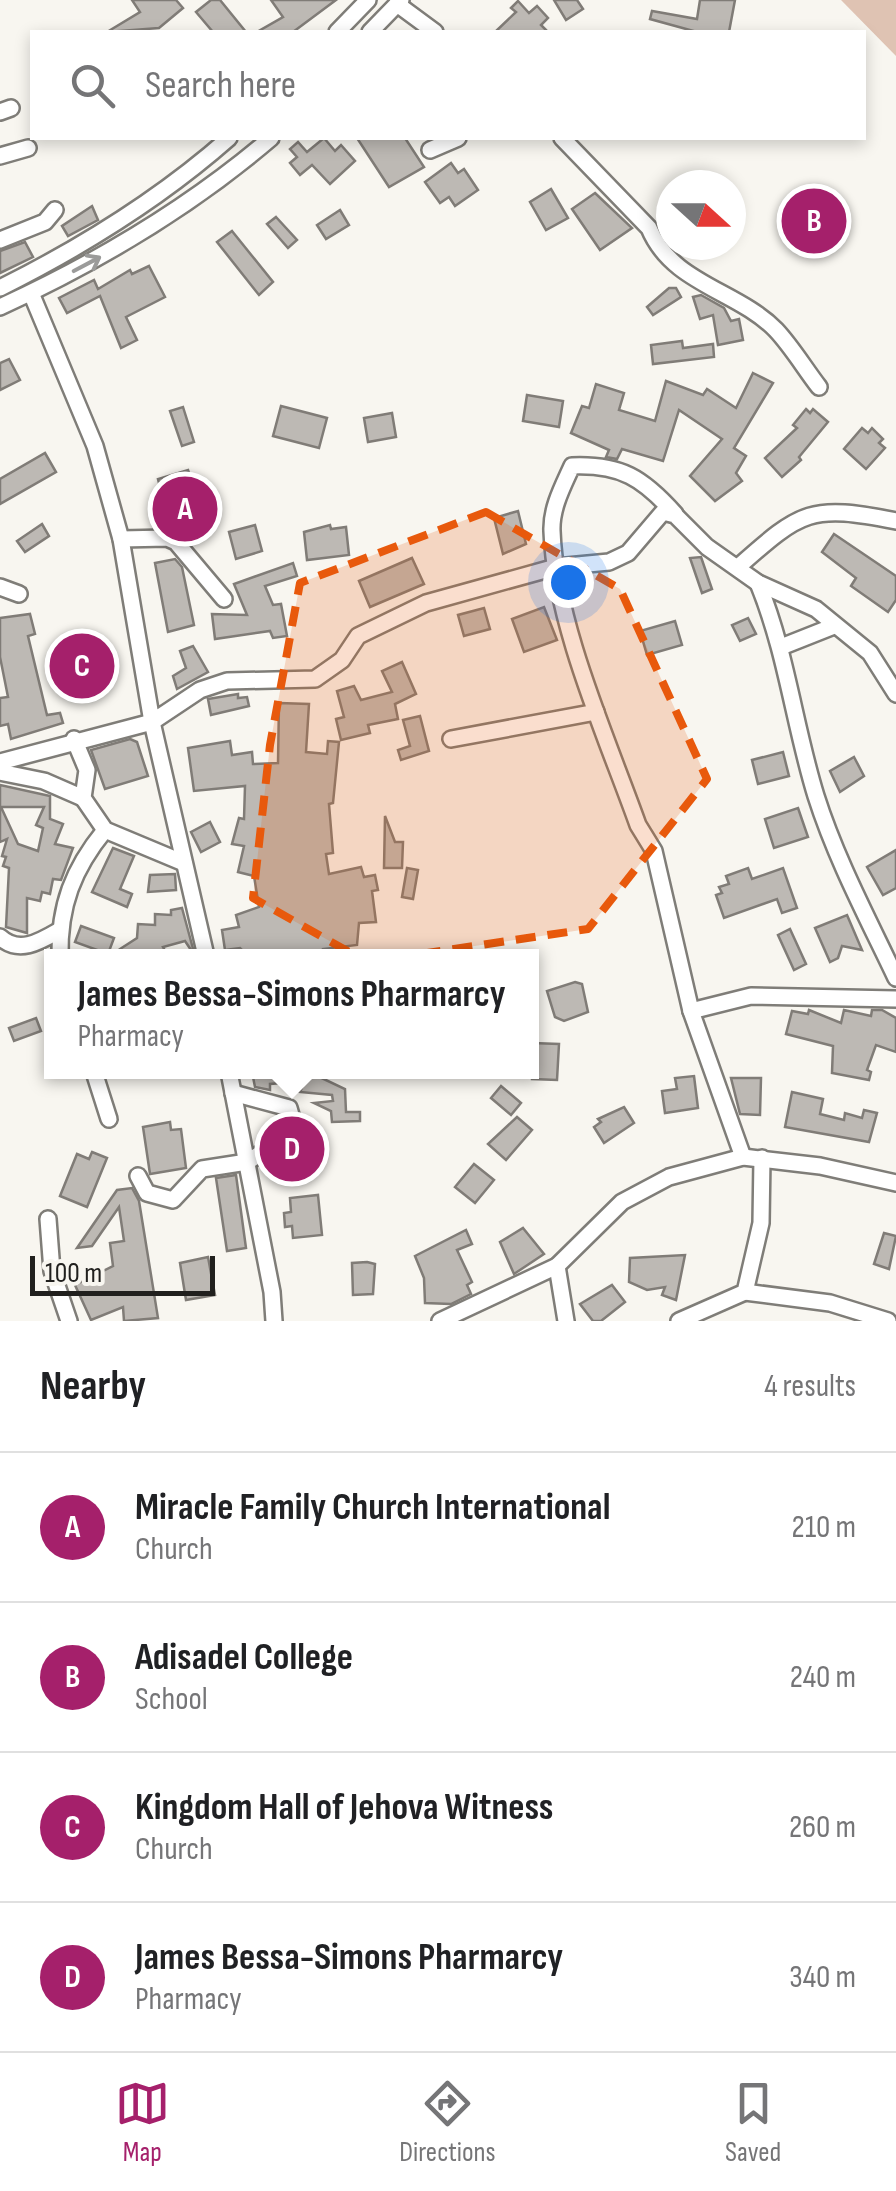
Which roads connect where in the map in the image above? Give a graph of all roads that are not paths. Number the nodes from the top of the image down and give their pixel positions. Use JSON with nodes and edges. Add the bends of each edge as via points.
{"nodes":[{"id":1,"x":368,"y":0,"type":"edge"},
{"id":2,"x":399,"y":2,"type":"edge"},
{"id":3,"x":352,"y":17,"type":"junction"},
{"id":4,"x":339,"y":30,"type":"edge"},
{"id":5,"x":367,"y":30,"type":"edge"},
{"id":6,"x":371,"y":30,"type":"edge"},
{"id":7,"x":433,"y":30,"type":"edge"},
{"id":8,"x":226,"y":140,"type":"edge"},
{"id":9,"x":268,"y":140,"type":"edge"},
{"id":10,"x":453,"y":140,"type":"edge"},
{"id":11,"x":564,"y":140,"type":"edge"},
{"id":12,"x":28,"y":148,"type":"dead end"},
{"id":13,"x":430,"y":150,"type":"dead end"},
{"id":14,"x":0,"y":156,"type":"edge"},
{"id":15,"x":55,"y":210,"type":"dead end"},
{"id":16,"x":1,"y":236,"type":"edge"},
{"id":17,"x":0,"y":288,"type":"edge"},
{"id":18,"x":31,"y":293,"type":"junction"},
{"id":19,"x":0,"y":307,"type":"edge"},
{"id":20,"x":819,"y":387,"type":"dead end"},
{"id":21,"x":675,"y":515,"type":"junction"},
{"id":22,"x":896,"y":522,"type":"edge"},
{"id":23,"x":121,"y":539,"type":"junction"},
{"id":24,"x":556,"y":567,"type":"junction"},
{"id":25,"x":738,"y":567,"type":"junction"},
{"id":26,"x":758,"y":583,"type":"junction"},
{"id":27,"x":0,"y":587,"type":"edge"},
{"id":28,"x":19,"y":594,"type":"dead end"},
{"id":29,"x":224,"y":599,"type":"dead end"},
{"id":30,"x":834,"y":626,"type":"junction"},
{"id":31,"x":781,"y":647,"type":"junction"},
{"id":32,"x":896,"y":694,"type":"edge"},
{"id":33,"x":596,"y":712,"type":"junction"},
{"id":34,"x":152,"y":722,"type":"junction"},
{"id":35,"x":74,"y":739,"type":"junction"},
{"id":36,"x":451,"y":740,"type":"dead end"},
{"id":37,"x":0,"y":762,"type":"edge"},
{"id":38,"x":0,"y":772,"type":"edge"},
{"id":39,"x":83,"y":798,"type":"junction"},
{"id":40,"x":105,"y":830,"type":"junction"},
{"id":41,"x":184,"y":863,"type":"junction"},
{"id":42,"x":60,"y":930,"type":"junction"},
{"id":43,"x":0,"y":937,"type":"edge"},
{"id":44,"x":60,"y":949,"type":"edge"},
{"id":45,"x":204,"y":949,"type":"edge"},
{"id":46,"x":896,"y":978,"type":"edge"},
{"id":47,"x":896,"y":999,"type":"edge"},
{"id":48,"x":691,"y":1011,"type":"junction"},
{"id":49,"x":96,"y":1079,"type":"edge"},
{"id":50,"x":230,"y":1079,"type":"edge"},
{"id":51,"x":233,"y":1093,"type":"junction"},
{"id":52,"x":109,"y":1119,"type":"dead end"},
{"id":53,"x":744,"y":1156,"type":"junction"},
{"id":54,"x":762,"y":1158,"type":"junction"},
{"id":55,"x":247,"y":1162,"type":"junction"},
{"id":56,"x":138,"y":1176,"type":"dead end"},
{"id":57,"x":896,"y":1183,"type":"edge"},
{"id":58,"x":48,"y":1219,"type":"dead end"},
{"id":59,"x":557,"y":1266,"type":"junction"},
{"id":60,"x":745,"y":1292,"type":"junction"},
{"id":61,"x":68,"y":1321,"type":"edge"},
{"id":62,"x":274,"y":1321,"type":"edge"},
{"id":63,"x":440,"y":1321,"type":"edge"},
{"id":64,"x":566,"y":1321,"type":"edge"},
{"id":65,"x":680,"y":1321,"type":"edge"},
{"id":66,"x":888,"y":1321,"type":"edge"}],
"edges":[{"from":1,"to":3,"type":"street"},
{"from":2,"to":6,"type":"street"},
{"from":2,"to":7,"type":"street"},
{"from":3,"to":4,"type":"street"},
{"from":3,"to":5,"type":"street"},
{"from":8,"to":17,"type":"street","via":[[158,194]]},
{"from":18,"to":9,"type":"street","one_way":true,"via":[[175,212]]},
{"from":10,"to":13,"type":"street"},
{"from":11,"to":20,"type":"street","via":[[649,228],[673,263],[776,330]]},
{"from":12,"to":14,"type":"street"},
{"from":15,"to":16,"type":"street","via":[[45,222]]},
{"from":18,"to":19,"type":"street"},
{"from":18,"to":23,"type":"street","via":[[94,446]]},
{"from":21,"to":24,"type":"street","via":[[655,518],[628,553],[609,562]]},
{"from":21,"to":24,"type":"street","via":[[647,483],[603,464],[572,466],[551,528]]},
{"from":21,"to":25,"type":"street"},
{"from":22,"to":25,"type":"street","via":[[845,511],[810,512]]},
{"from":23,"to":29,"type":"street","via":[[176,542]]},
{"from":23,"to":34,"type":"street"},
{"from":24,"to":33,"type":"street"},
{"from":24,"to":34,"type":"street","via":[[381,621],[315,679],[228,681],[200,690]]},
{"from":25,"to":26,"type":"street"},
{"from":26,"to":30,"type":"street","via":[[806,602]]},
{"from":26,"to":31,"type":"street"},
{"from":27,"to":28,"type":"street"},
{"from":30,"to":31,"type":"street"},
{"from":30,"to":32,"type":"street","via":[[870,653]]},
{"from":31,"to":46,"type":"street","via":[[817,797]]},
{"from":33,"to":36,"type":"street"},
{"from":33,"to":48,"type":"street","via":[[654,852]]},
{"from":34,"to":35,"type":"street"},
{"from":34,"to":41,"type":"street"},
{"from":35,"to":37,"type":"street"},
{"from":35,"to":39,"type":"street","via":[[88,770]]},
{"from":38,"to":39,"type":"street","via":[[44,780]]},
{"from":39,"to":40,"type":"street"},
{"from":40,"to":41,"type":"street"},
{"from":40,"to":42,"type":"street","via":[[82,857]]},
{"from":41,"to":45,"type":"street"},
{"from":42,"to":43,"type":"street","via":[[32,946]]},
{"from":42,"to":44,"type":"street"},
{"from":47,"to":48,"type":"street","via":[[751,996]]},
{"from":48,"to":53,"type":"street"},
{"from":49,"to":52,"type":"street"},
{"from":50,"to":51,"type":"street"},
{"from":51,"to":55,"type":"street"},
{"from":51,"to":55,"type":"street","via":[[277,1101],[289,1108],[292,1122],[279,1142]]},
{"from":53,"to":54,"type":"street"},
{"from":53,"to":59,"type":"street","via":[[670,1177],[622,1202]]},
{"from":54,"to":57,"type":"street"},
{"from":54,"to":60,"type":"street","via":[[761,1223]]},
{"from":55,"to":56,"type":"street","via":[[202,1169],[173,1200],[147,1193]]},
{"from":55,"to":62,"type":"street"},
{"from":58,"to":61,"type":"street","via":[[52,1271]]},
{"from":59,"to":63,"type":"street"},
{"from":59,"to":64,"type":"street"},
{"from":60,"to":65,"type":"street"},
{"from":60,"to":66,"type":"street","via":[[830,1303]]}]}
